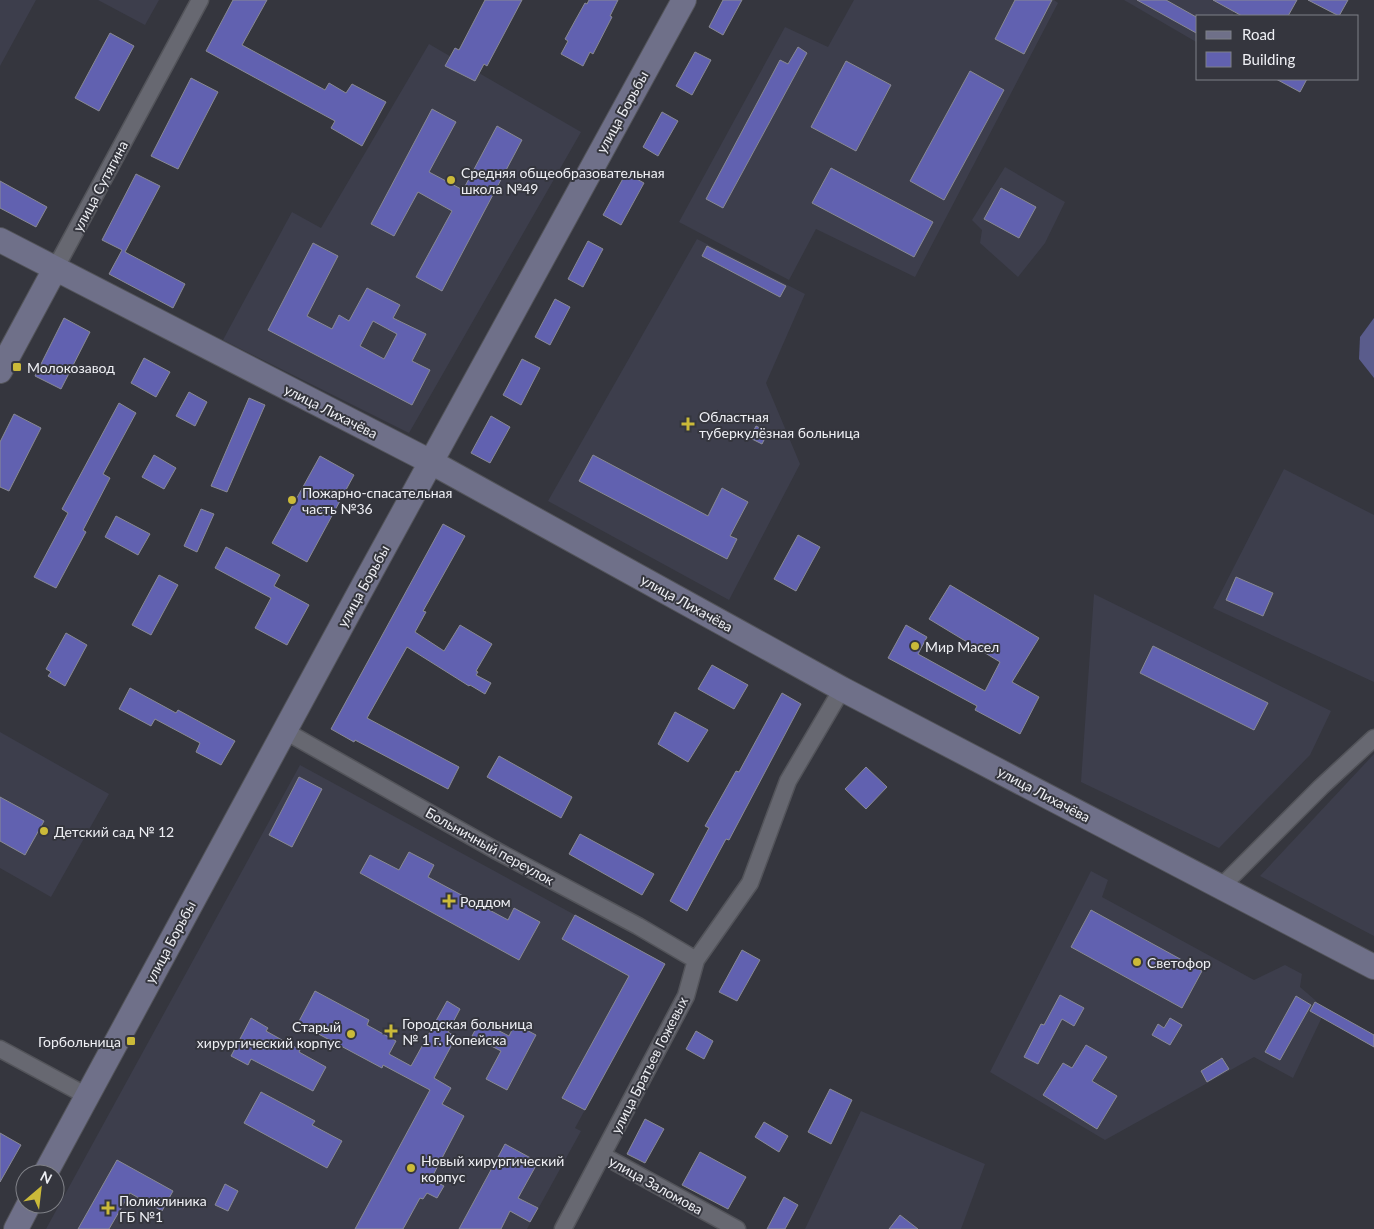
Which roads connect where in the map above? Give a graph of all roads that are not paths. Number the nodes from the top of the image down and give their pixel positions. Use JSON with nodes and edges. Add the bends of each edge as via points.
{"nodes":[{"id":1,"x":200,"y":0,"type":"edge"},
{"id":2,"x":684,"y":0,"type":"edge"},
{"id":3,"x":0,"y":240,"type":"edge"},
{"id":4,"x":55,"y":269,"type":"junction"},
{"id":5,"x":0,"y":372,"type":"edge"},
{"id":6,"x":431,"y":462,"type":"junction"},
{"id":7,"x":842,"y":688,"type":"junction"},
{"id":8,"x":284,"y":732,"type":"junction"},
{"id":9,"x":1374,"y":738,"type":"edge"},
{"id":10,"x":1221,"y":887,"type":"junction"},
{"id":11,"x":696,"y":960,"type":"junction"},
{"id":12,"x":1374,"y":967,"type":"edge"},
{"id":13,"x":0,"y":1049,"type":"edge"},
{"id":14,"x":87,"y":1096,"type":"junction"},
{"id":15,"x":602,"y":1155,"type":"junction"},
{"id":16,"x":50,"y":1164,"type":"edge"},
{"id":17,"x":24,"y":1214,"type":"edge"},
{"id":18,"x":16,"y":1229,"type":"edge"},
{"id":19,"x":563,"y":1229,"type":"edge"},
{"id":20,"x":737,"y":1229,"type":"edge"}],
"edges":[{"from":1,"to":4,"type":"street","name":"улица Сутягина"},
{"from":2,"to":6,"type":"main road","name":"улица Борьбы"},
{"from":3,"to":4,"type":"main road","name":"улица Лихачёва"},
{"from":4,"to":5,"type":"main road","name":"улица Сутягина"},
{"from":4,"to":6,"type":"main road","name":"улица Лихачёва"},
{"from":6,"to":7,"type":"main road","name":"улица Лихачёва"},
{"from":6,"to":8,"type":"main road","name":"улица Борьбы"},
{"from":7,"to":10,"type":"main road","name":"улица Лихачёва"},
{"from":7,"to":11,"type":"street","name":"улица Братьев Гожевых","via":[[788,781],[750,883]]},
{"from":8,"to":11,"type":"street","name":"Больничный переулок"},
{"from":8,"to":14,"type":"main road","name":"улица Борьбы"},
{"from":9,"to":10,"type":"street"},
{"from":10,"to":12,"type":"main road","name":"улица Лихачёва"},
{"from":11,"to":15,"type":"street","name":"улица Братьев Гожевых","via":[[686,996]]},
{"from":13,"to":14,"type":"street"},
{"from":14,"to":16,"type":"main road","name":"улица Борьбы"},
{"from":15,"to":19,"type":"street","name":"улица Братьев Гожевых"},
{"from":15,"to":20,"type":"street","name":"улица Заломова"},
{"from":17,"to":18,"type":"main road"}]}
